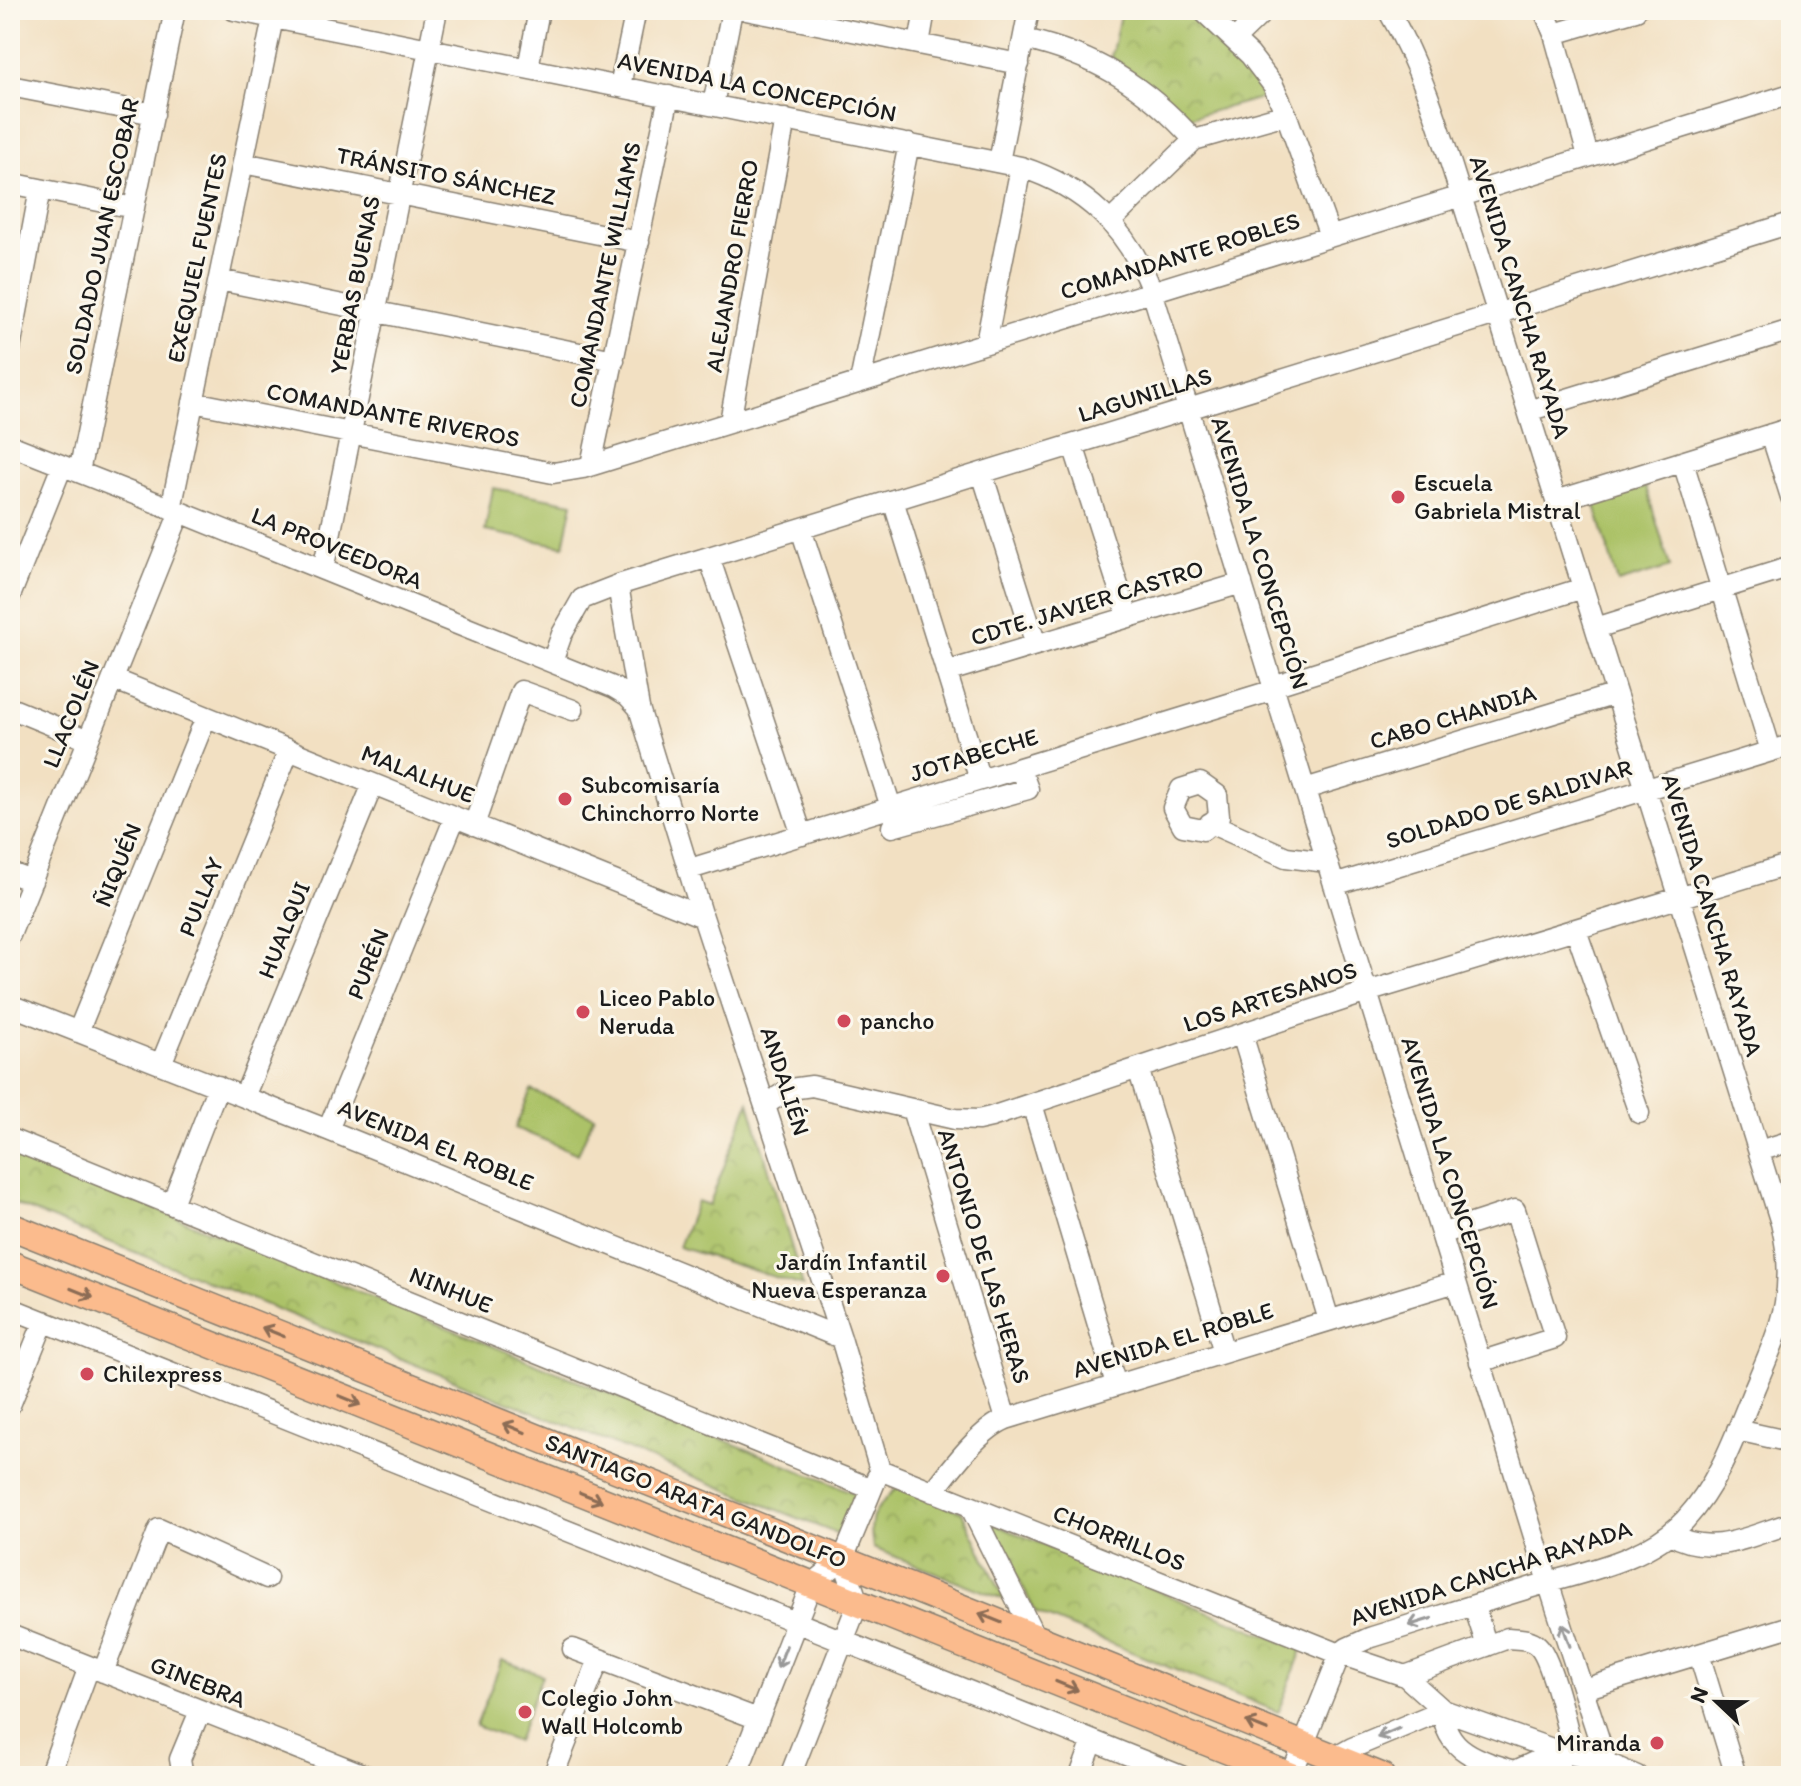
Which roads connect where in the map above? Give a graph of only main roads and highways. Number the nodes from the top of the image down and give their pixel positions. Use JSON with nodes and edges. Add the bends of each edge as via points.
{"nodes":[{"id":1,"x":10,"y":1226,"type":"edge"},
{"id":2,"x":10,"y":1264,"type":"edge"},
{"id":3,"x":1291,"y":1776,"type":"edge"},
{"id":4,"x":1381,"y":1776,"type":"edge"}],
"edges":[{"from":4,"to":1,"type":"main road","name":"SANTIAGO ARATA GANDOLFO","one_way":true},
{"from":2,"to":3,"type":"main road","name":"SANTIAGO ARATA GANDOLFO","one_way":true}]}
